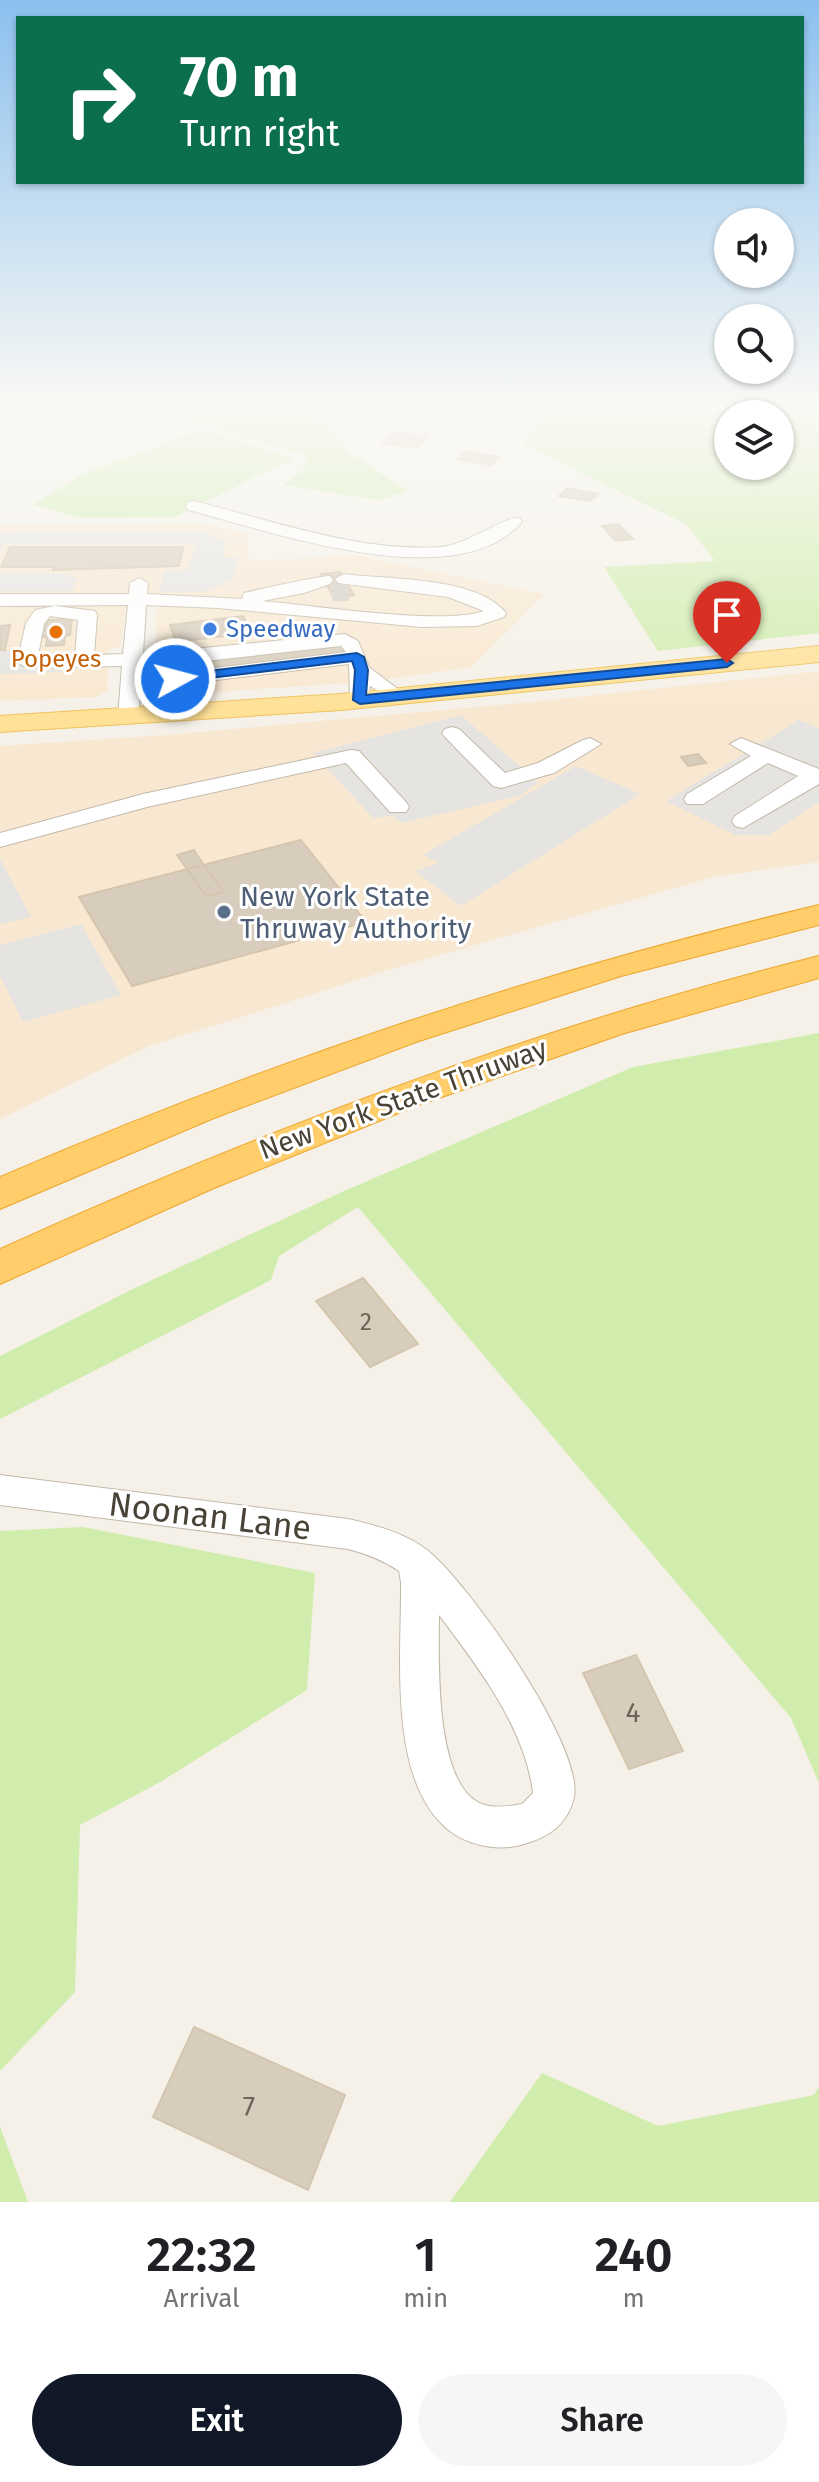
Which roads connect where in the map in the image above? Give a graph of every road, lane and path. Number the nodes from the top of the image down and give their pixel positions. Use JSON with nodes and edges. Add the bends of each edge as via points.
{"nodes":[{"id":1,"x":194,"y":506,"type":"dead end"},
{"id":2,"x":514,"y":522,"type":"dead end"},
{"id":3,"x":66,"y":582,"type":"dead end"},
{"id":4,"x":136,"y":599,"type":"junction"},
{"id":5,"x":218,"y":602,"type":"junction"},
{"id":6,"x":2,"y":608,"type":"edge"},
{"id":7,"x":42,"y":614,"type":"junction"},
{"id":8,"x":819,"y":654,"type":"edge"},
{"id":9,"x":84,"y":659,"type":"junction"},
{"id":10,"x":131,"y":659,"type":"junction"},
{"id":11,"x":359,"y":664,"type":"junction"},
{"id":12,"x":397,"y":696,"type":"junction"},
{"id":13,"x":360,"y":700,"type":"junction"},
{"id":14,"x":128,"y":717,"type":"junction"},
{"id":15,"x":0,"y":724,"type":"edge"},
{"id":16,"x":452,"y":733,"type":"dead end"},
{"id":17,"x":590,"y":744,"type":"dead end"},
{"id":18,"x":741,"y":744,"type":"dead end"},
{"id":19,"x":767,"y":755,"type":"junction"},
{"id":20,"x":817,"y":776,"type":"edge"},
{"id":21,"x":695,"y":799,"type":"dead end"},
{"id":22,"x":398,"y":807,"type":"dead end"},
{"id":23,"x":743,"y":821,"type":"dead end"},
{"id":24,"x":0,"y":840,"type":"edge"},
{"id":25,"x":819,"y":915,"type":"edge"},
{"id":26,"x":819,"y":967,"type":"edge"},
{"id":27,"x":0,"y":1194,"type":"edge"},
{"id":28,"x":0,"y":1268,"type":"edge"},
{"id":29,"x":0,"y":1490,"type":"edge"},
{"id":30,"x":415,"y":1562,"type":"junction"}],
"edges":[{"from":1,"to":2,"type":"street","via":[[405,554],[472,546]]},
{"from":3,"to":4,"type":"street","via":[[140,583]]},
{"from":4,"to":5,"type":"street"},
{"from":4,"to":6,"type":"street"},
{"from":4,"to":10,"type":"street"},
{"from":5,"to":5,"type":"street","via":[[422,621],[477,620],[497,613],[464,596],[397,584],[304,588]]},
{"from":6,"to":7,"type":"street"},
{"from":7,"to":9,"type":"street","via":[[88,615]]},
{"from":7,"to":9,"type":"street","via":[[27,662]]},
{"from":8,"to":12,"type":"main road"},
{"from":9,"to":10,"type":"street"},
{"from":10,"to":11,"type":"street","via":[[166,659],[175,679],[262,659]]},
{"from":10,"to":14,"type":"street"},
{"from":11,"to":12,"type":"street"},
{"from":11,"to":13,"type":"street"},
{"from":12,"to":13,"type":"main road"},
{"from":13,"to":14,"type":"main road"},
{"from":14,"to":15,"type":"main road"},
{"from":16,"to":17,"type":"street","via":[[501,781],[546,768]]},
{"from":18,"to":19,"type":"street"},
{"from":19,"to":20,"type":"street"},
{"from":19,"to":21,"type":"street"},
{"from":20,"to":23,"type":"street"},
{"from":22,"to":24,"type":"street","via":[[351,756],[143,801]]},
{"from":25,"to":27,"type":"highway","via":[[550,984],[400,1032],[143,1130]]},
{"from":26,"to":28,"type":"highway","name":"New York State Thruway","via":[[648,1013],[428,1086],[253,1154]]},
{"from":29,"to":30,"type":"street","name":"Noonan Lane","via":[[348,1534],[379,1542]]},
{"from":30,"to":30,"type":"street","name":"Noonan Lane","via":[[423,1716],[433,1778],[445,1802],[463,1819],[488,1827],[533,1823],[548,1809],[554,1792],[540,1742],[463,1617]]}]}
